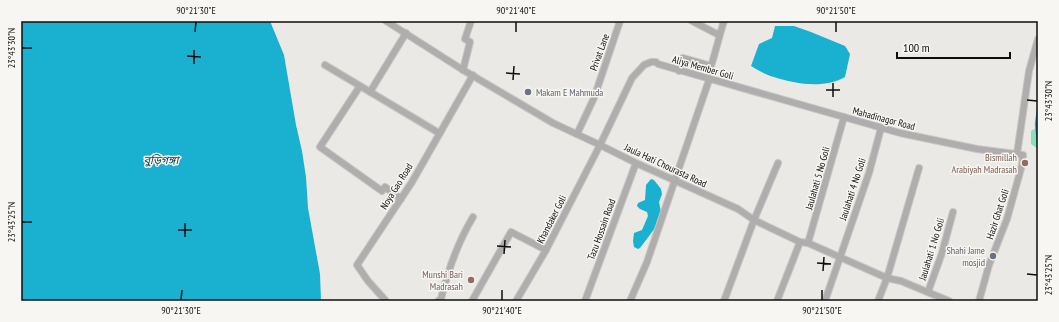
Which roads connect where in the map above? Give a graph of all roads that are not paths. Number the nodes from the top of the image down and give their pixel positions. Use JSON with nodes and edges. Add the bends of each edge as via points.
{"nodes":[{"id":1,"x":386,"y":21,"type":"edge"},
{"id":2,"x":471,"y":21,"type":"edge"},
{"id":3,"x":620,"y":21,"type":"edge"},
{"id":4,"x":692,"y":21,"type":"edge"},
{"id":5,"x":724,"y":21,"type":"edge"},
{"id":6,"x":406,"y":33,"type":"junction"},
{"id":7,"x":719,"y":35,"type":"junction"},
{"id":8,"x":1038,"y":39,"type":"edge"},
{"id":9,"x":658,"y":64,"type":"joint"},
{"id":10,"x":325,"y":65,"type":"dead end"},
{"id":11,"x":463,"y":70,"type":"junction"},
{"id":12,"x":679,"y":71,"type":"junction"},
{"id":13,"x":472,"y":75,"type":"junction"},
{"id":14,"x":709,"y":80,"type":"junction"},
{"id":15,"x":360,"y":86,"type":"junction"},
{"id":16,"x":742,"y":88,"type":"joint"},
{"id":17,"x":370,"y":92,"type":"junction"},
{"id":18,"x":844,"y":118,"type":"junction"},
{"id":19,"x":881,"y":128,"type":"junction"},
{"id":20,"x":439,"y":133,"type":"junction"},
{"id":21,"x":577,"y":134,"type":"junction"},
{"id":22,"x":600,"y":145,"type":"junction"},
{"id":23,"x":1020,"y":155,"type":"junction"},
{"id":24,"x":636,"y":163,"type":"junction"},
{"id":25,"x":778,"y":163,"type":"dead end"},
{"id":26,"x":919,"y":168,"type":"dead end"},
{"id":27,"x":675,"y":181,"type":"junction"},
{"id":28,"x":401,"y":198,"type":"junction"},
{"id":29,"x":953,"y":212,"type":"dead end"},
{"id":30,"x":473,"y":217,"type":"dead end"},
{"id":31,"x":754,"y":220,"type":"junction"},
{"id":32,"x":800,"y":242,"type":"junction"},
{"id":33,"x":808,"y":243,"type":"junction"},
{"id":34,"x":546,"y":250,"type":"junction"},
{"id":35,"x":840,"y":256,"type":"junction"},
{"id":36,"x":887,"y":278,"type":"junction"},
{"id":37,"x":928,"y":292,"type":"junction"},
{"id":38,"x":386,"y":301,"type":"edge"},
{"id":39,"x":438,"y":301,"type":"edge"},
{"id":40,"x":472,"y":301,"type":"edge"},
{"id":41,"x":516,"y":301,"type":"edge"},
{"id":42,"x":585,"y":301,"type":"edge"},
{"id":43,"x":630,"y":301,"type":"edge"},
{"id":44,"x":724,"y":301,"type":"edge"},
{"id":45,"x":778,"y":301,"type":"edge"},
{"id":46,"x":825,"y":301,"type":"edge"},
{"id":47,"x":878,"y":301,"type":"edge"},
{"id":48,"x":949,"y":301,"type":"edge"},
{"id":49,"x":978,"y":301,"type":"edge"}],
"edges":[{"from":1,"to":6,"type":"street","name":"Jaula Hati Chourasta Road"},
{"from":2,"to":11,"type":"street","via":[[465,39],[470,42]]},
{"from":3,"to":21,"type":"street","name":"Privat Lane","via":[[594,98]]},
{"from":4,"to":7,"type":"street"},
{"from":5,"to":7,"type":"street"},
{"from":6,"to":11,"type":"street","name":"Jaula Hati Chourasta Road"},
{"from":6,"to":17,"type":"street"},
{"from":7,"to":12,"type":"street","via":[[712,66],[683,58]]},
{"from":8,"to":23,"type":"street","name":"Hazir Ghat Goli","via":[[1029,71]]},
{"from":9,"to":12,"type":"street","name":"Aliya Member Goli"},
{"from":9,"to":22,"type":"street","name":"Khandaker Goli","via":[[651,62],[644,65],[632,78]]},
{"from":10,"to":15,"type":"street"},
{"from":11,"to":13,"type":"street","name":"Jaula Hati Chourasta Road"},
{"from":12,"to":14,"type":"street","name":"Aliya Member Goli"},
{"from":13,"to":20,"type":"street","name":"Noya Gao Road"},
{"from":13,"to":21,"type":"street","name":"Jaula Hati Chourasta Road"},
{"from":14,"to":16,"type":"street","name":"Aliya Member Goli"},
{"from":14,"to":27,"type":"street"},
{"from":15,"to":17,"type":"street"},
{"from":15,"to":28,"type":"street","via":[[320,147],[382,191],[385,187]]},
{"from":16,"to":18,"type":"street","name":"Mahadinagor Road"},
{"from":17,"to":20,"type":"street"},
{"from":18,"to":19,"type":"street","name":"Mahadinagor Road"},
{"from":18,"to":33,"type":"street","name":"Jaulahati 5 No Goli"},
{"from":19,"to":23,"type":"street","name":"Mahadinagor Road","via":[[931,140]]},
{"from":19,"to":35,"type":"street","name":"Jaulahati 4 No Goli","via":[[869,173]]},
{"from":20,"to":28,"type":"street","name":"Noya Gao Road"},
{"from":21,"to":22,"type":"street","name":"Jaula Hati Chourasta Road"},
{"from":22,"to":24,"type":"street","name":"Jaula Hati Chourasta Road"},
{"from":22,"to":34,"type":"street","name":"Khandaker Goli"},
{"from":23,"to":49,"type":"street","name":"Hazir Ghat Goli","via":[[1022,165],[1007,219]]},
{"from":24,"to":27,"type":"street","name":"Jaula Hati Chourasta Road"},
{"from":24,"to":42,"type":"street","name":"Tazu Hossain Road"},
{"from":25,"to":31,"type":"street"},
{"from":26,"to":36,"type":"street"},
{"from":27,"to":31,"type":"street","name":"Jaula Hati Chourasta Road","via":[[738,209]]},
{"from":27,"to":43,"type":"street","via":[[647,262]]},
{"from":28,"to":38,"type":"street","name":"Noya Gao Road","via":[[357,265]]},
{"from":29,"to":37,"type":"street","name":"Jaulahati 1 No Goli"},
{"from":30,"to":39,"type":"street","via":[[464,233],[441,299]]},
{"from":31,"to":32,"type":"street","name":"Jaula Hati Chourasta Road"},
{"from":31,"to":44,"type":"street"},
{"from":32,"to":33,"type":"street","name":"Jaula Hati Chourasta Road"},
{"from":32,"to":45,"type":"street"},
{"from":33,"to":35,"type":"street","name":"Jaula Hati Chourasta Road"},
{"from":34,"to":40,"type":"street","via":[[511,232]]},
{"from":34,"to":41,"type":"street","name":"Khandaker Goli"},
{"from":35,"to":36,"type":"street","name":"Jaula Hati Chourasta Road"},
{"from":35,"to":46,"type":"street","name":"Jaulahati 4 No Goli"},
{"from":36,"to":37,"type":"street","name":"Jaula Hati Chourasta Road"},
{"from":36,"to":47,"type":"street"},
{"from":37,"to":48,"type":"street","name":"Jaula Hati Chourasta Road"}]}
